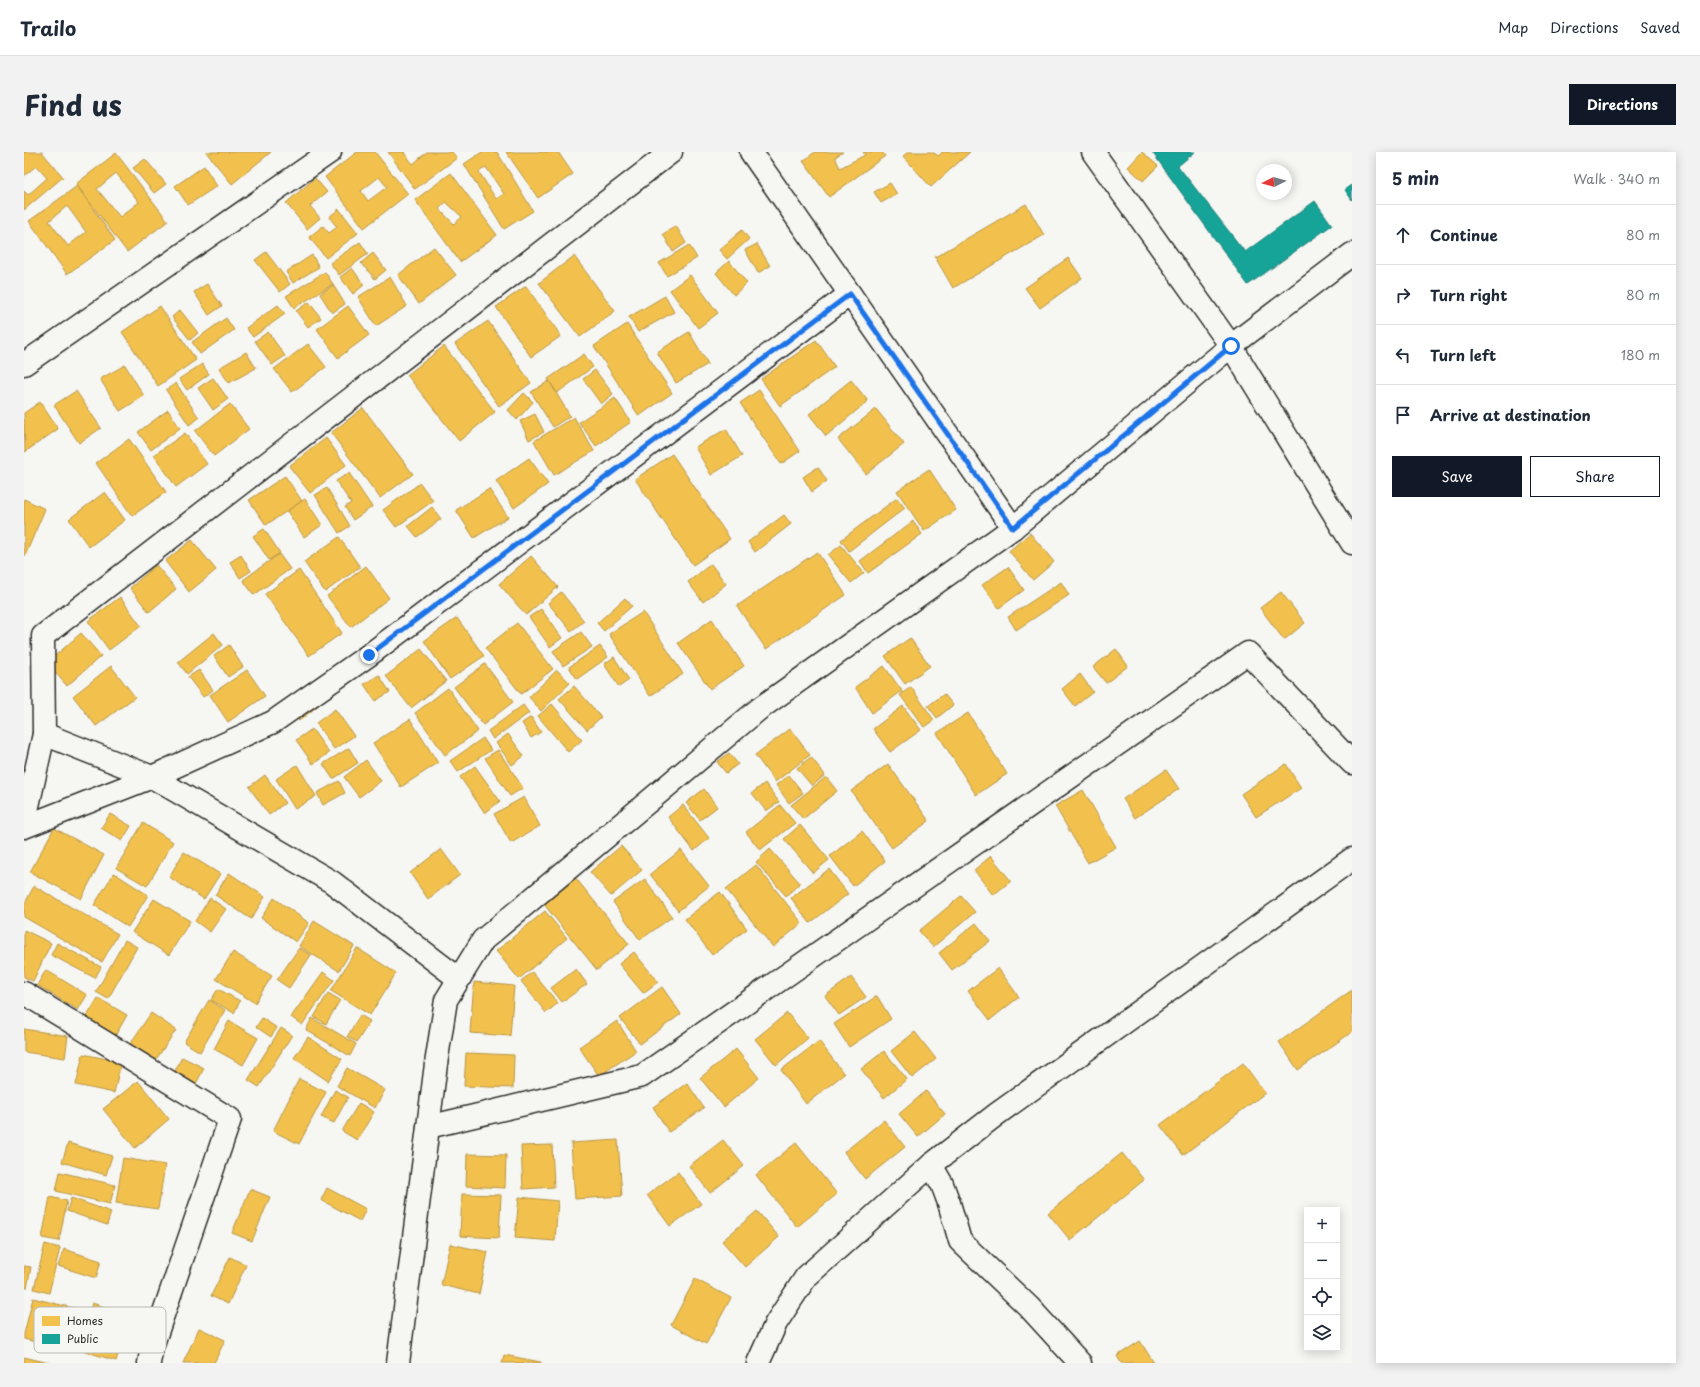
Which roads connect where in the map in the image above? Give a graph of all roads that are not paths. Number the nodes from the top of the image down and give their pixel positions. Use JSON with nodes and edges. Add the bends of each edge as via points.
{"nodes":[{"id":1,"x":330,"y":152,"type":"edge"},
{"id":2,"x":671,"y":152,"type":"edge"},
{"id":3,"x":751,"y":152,"type":"edge"},
{"id":4,"x":1100,"y":154,"type":"edge"},
{"id":5,"x":1352,"y":254,"type":"edge"},
{"id":6,"x":850,"y":294,"type":"junction"},
{"id":7,"x":1231,"y":346,"type":"junction"},
{"id":8,"x":24,"y":364,"type":"edge"},
{"id":9,"x":1013,"y":528,"type":"junction"},
{"id":10,"x":1352,"y":543,"type":"edge"},
{"id":11,"x":44,"y":734,"type":"junction"},
{"id":12,"x":1352,"y":763,"type":"edge"},
{"id":13,"x":152,"y":777,"type":"junction"},
{"id":14,"x":24,"y":824,"type":"edge"},
{"id":15,"x":24,"y":827,"type":"edge"},
{"id":16,"x":1352,"y":859,"type":"edge"},
{"id":17,"x":459,"y":979,"type":"junction"},
{"id":18,"x":24,"y":993,"type":"edge"},
{"id":19,"x":428,"y":1127,"type":"junction"},
{"id":20,"x":931,"y":1165,"type":"junction"},
{"id":21,"x":166,"y":1307,"type":"edge"},
{"id":22,"x":151,"y":1353,"type":"edge"},
{"id":23,"x":149,"y":1363,"type":"edge"},
{"id":24,"x":398,"y":1363,"type":"edge"},
{"id":25,"x":758,"y":1363,"type":"edge"},
{"id":26,"x":1080,"y":1363,"type":"edge"}],
"edges":[{"from":1,"to":8,"type":"street"},
{"from":2,"to":11,"type":"street","via":[[43,636]]},
{"from":3,"to":6,"type":"street"},
{"from":4,"to":7,"type":"street"},
{"from":5,"to":7,"type":"street"},
{"from":6,"to":9,"type":"street"},
{"from":6,"to":13,"type":"street","via":[[376,650],[273,722]]},
{"from":7,"to":9,"type":"street"},
{"from":7,"to":10,"type":"street"},
{"from":9,"to":17,"type":"street","via":[[759,709],[483,940]]},
{"from":11,"to":13,"type":"street"},
{"from":11,"to":14,"type":"street"},
{"from":12,"to":19,"type":"street","via":[[1248,653],[642,1076]]},
{"from":13,"to":15,"type":"street"},
{"from":13,"to":17,"type":"street","via":[[332,882]]},
{"from":16,"to":20,"type":"street","via":[[997,1114]]},
{"from":17,"to":19,"type":"street","via":[[446,1000]]},
{"from":18,"to":21,"type":"street","via":[[230,1119]]},
{"from":19,"to":24,"type":"street"},
{"from":20,"to":25,"type":"street","via":[[806,1277],[776,1323]]},
{"from":20,"to":26,"type":"street","via":[[942,1184],[960,1241],[1029,1307]]},
{"from":22,"to":23,"type":"street"}]}
